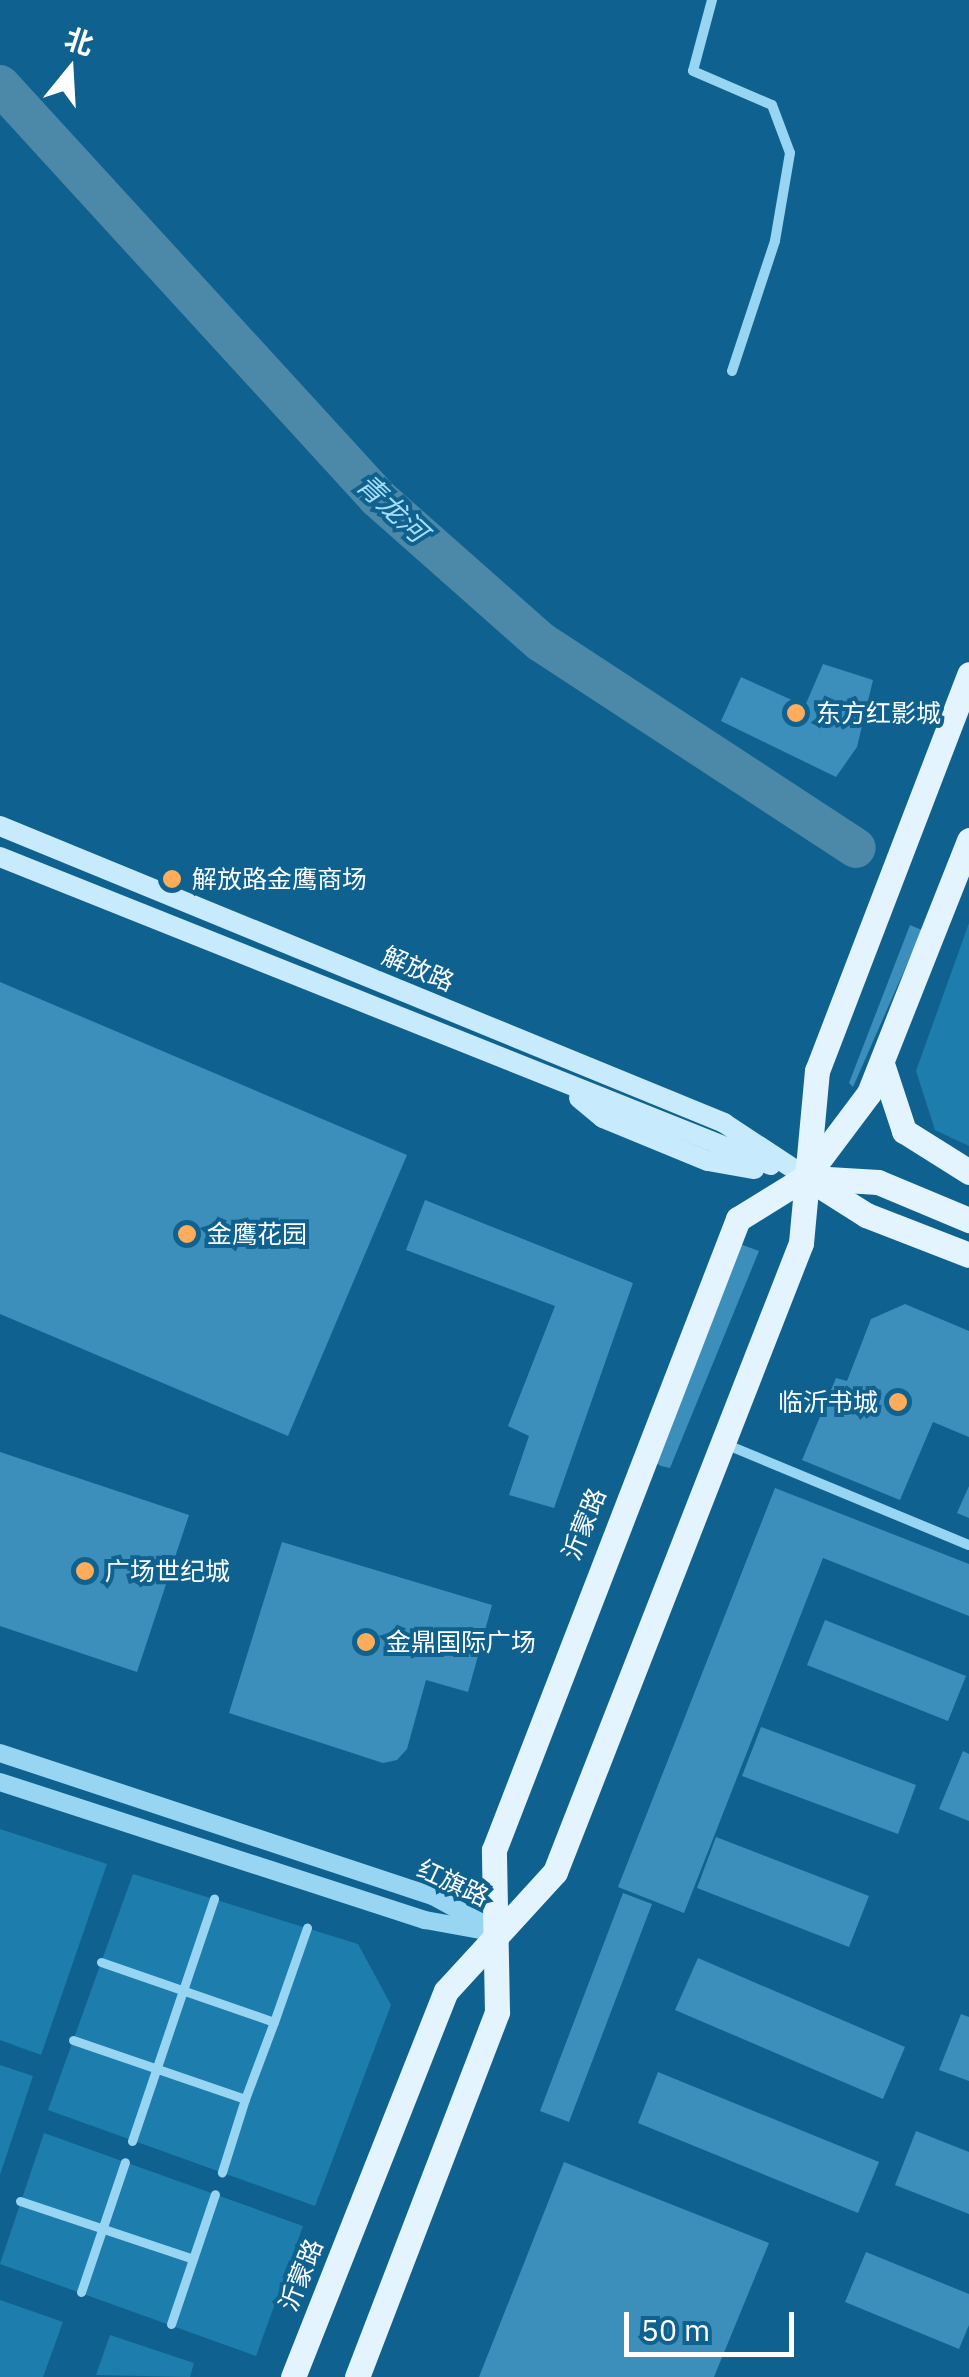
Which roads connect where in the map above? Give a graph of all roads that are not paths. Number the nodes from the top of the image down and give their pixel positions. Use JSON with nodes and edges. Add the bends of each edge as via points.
{"nodes":[{"id":1,"x":712,"y":0,"type":"edge"},
{"id":2,"x":732,"y":371,"type":"dead end"},
{"id":3,"x":969,"y":674,"type":"edge"},
{"id":4,"x":0,"y":826,"type":"edge"},
{"id":5,"x":969,"y":840,"type":"edge"},
{"id":6,"x":0,"y":857,"type":"edge"},
{"id":7,"x":882,"y":1064,"type":"junction"},
{"id":8,"x":969,"y":1172,"type":"edge"},
{"id":9,"x":806,"y":1178,"type":"junction"},
{"id":10,"x":969,"y":1220,"type":"edge"},
{"id":11,"x":969,"y":1255,"type":"edge"},
{"id":12,"x":720,"y":1441,"type":"junction"},
{"id":13,"x":969,"y":1545,"type":"edge"},
{"id":14,"x":0,"y":1753,"type":"edge"},
{"id":15,"x":0,"y":1782,"type":"edge"},
{"id":16,"x":214,"y":1899,"type":"dead end"},
{"id":17,"x":307,"y":1928,"type":"dead end"},
{"id":18,"x":501,"y":1934,"type":"junction"},
{"id":19,"x":101,"y":1962,"type":"dead end"},
{"id":20,"x":184,"y":1991,"type":"junction"},
{"id":21,"x":274,"y":2022,"type":"junction"},
{"id":22,"x":73,"y":2040,"type":"dead end"},
{"id":23,"x":158,"y":2069,"type":"junction"},
{"id":24,"x":246,"y":2099,"type":"junction"},
{"id":25,"x":132,"y":2141,"type":"dead end"},
{"id":26,"x":125,"y":2162,"type":"dead end"},
{"id":27,"x":222,"y":2172,"type":"dead end"},
{"id":28,"x":216,"y":2194,"type":"dead end"},
{"id":29,"x":20,"y":2201,"type":"dead end"},
{"id":30,"x":102,"y":2229,"type":"junction"},
{"id":31,"x":190,"y":2258,"type":"junction"},
{"id":32,"x":82,"y":2292,"type":"dead end"},
{"id":33,"x":171,"y":2324,"type":"dead end"},
{"id":34,"x":293,"y":2377,"type":"edge"},
{"id":35,"x":357,"y":2377,"type":"edge"}],
"edges":[{"from":1,"to":2,"type":"street","via":[[693,71],[772,104],[790,154],[775,242]]},
{"from":3,"to":9,"type":"main road","name":"沂蒙路","via":[[817,1071]]},
{"from":4,"to":9,"type":"main road","name":"解放路","via":[[724,1124]]},
{"from":5,"to":7,"type":"main road","name":"沂蒙路"},
{"from":6,"to":9,"type":"main road","via":[[561,1084],[604,1118],[708,1161]]},
{"from":7,"to":8,"type":"main road","via":[[904,1132]]},
{"from":7,"to":9,"type":"main road","name":"沂蒙路"},
{"from":9,"to":10,"type":"main road","via":[[878,1182]]},
{"from":9,"to":11,"type":"main road","name":"解放路","via":[[866,1214]]},
{"from":9,"to":12,"type":"main road","name":"沂蒙路","via":[[801,1243]]},
{"from":9,"to":18,"type":"main road","name":"沂蒙路","via":[[738,1219],[494,1850]]},
{"from":12,"to":13,"type":"street"},
{"from":12,"to":18,"type":"main road","name":"沂蒙路","via":[[555,1872]]},
{"from":14,"to":18,"type":"street","name":"红旗路","via":[[432,1896]]},
{"from":15,"to":18,"type":"street","name":"红旗路","via":[[425,1920]]},
{"from":16,"to":20,"type":"street"},
{"from":17,"to":21,"type":"street"},
{"from":18,"to":34,"type":"main road","name":"沂蒙路","via":[[446,1991]]},
{"from":18,"to":35,"type":"main road","name":"沂蒙路","via":[[497,2012]]},
{"from":19,"to":20,"type":"street"},
{"from":20,"to":21,"type":"street"},
{"from":20,"to":23,"type":"street"},
{"from":21,"to":24,"type":"street"},
{"from":22,"to":23,"type":"street"},
{"from":23,"to":24,"type":"street"},
{"from":23,"to":25,"type":"street"},
{"from":24,"to":27,"type":"street"},
{"from":26,"to":30,"type":"street"},
{"from":28,"to":31,"type":"street"},
{"from":29,"to":30,"type":"street"},
{"from":30,"to":31,"type":"street"},
{"from":30,"to":32,"type":"street"},
{"from":31,"to":33,"type":"street"}]}
